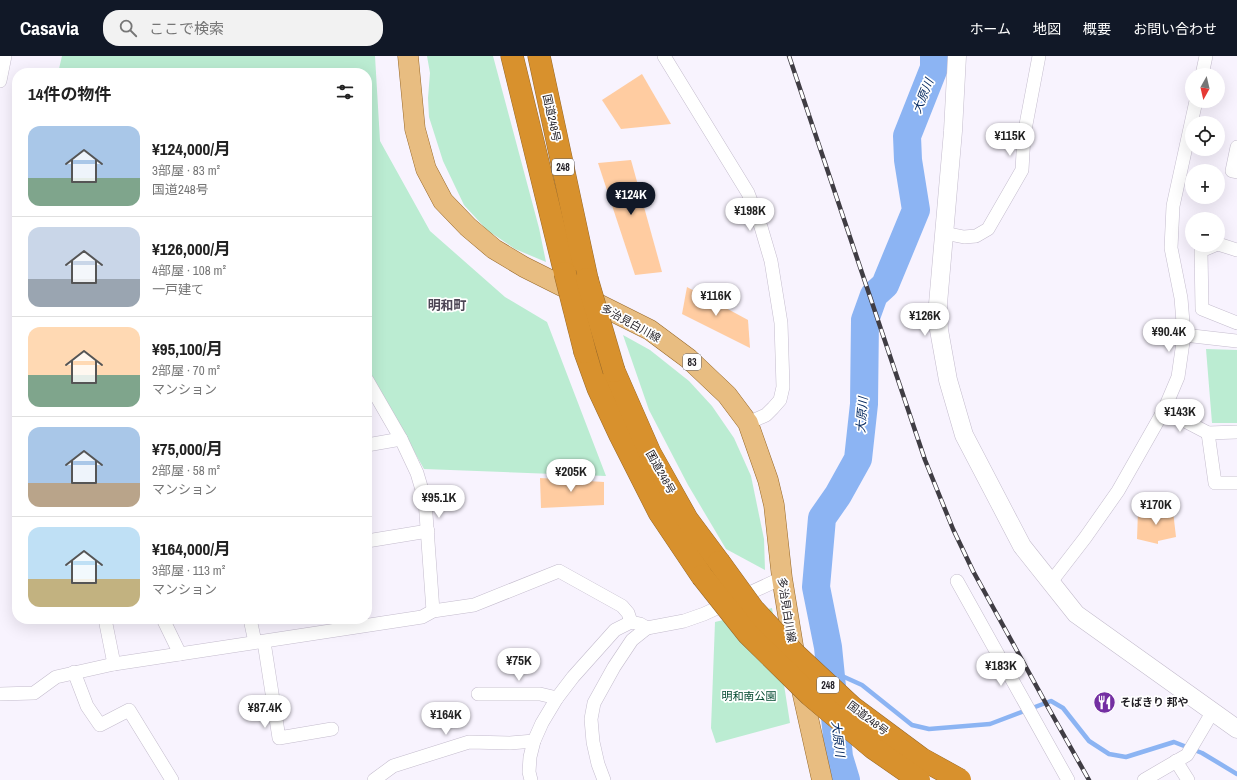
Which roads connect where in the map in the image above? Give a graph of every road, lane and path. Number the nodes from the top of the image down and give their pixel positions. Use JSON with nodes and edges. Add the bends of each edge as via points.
{"nodes":[{"id":1,"x":5,"y":56,"type":"edge"},
{"id":2,"x":408,"y":56,"type":"edge"},
{"id":3,"x":507,"y":56,"type":"edge"},
{"id":4,"x":512,"y":56,"type":"edge"},
{"id":5,"x":539,"y":56,"type":"edge"},
{"id":6,"x":664,"y":56,"type":"edge"},
{"id":7,"x":957,"y":56,"type":"edge"},
{"id":8,"x":1039,"y":56,"type":"edge"},
{"id":9,"x":1206,"y":56,"type":"edge"},
{"id":10,"x":1203,"y":68,"type":"edge"},
{"id":11,"x":0,"y":81,"type":"edge"},
{"id":12,"x":519,"y":85,"type":"junction"},
{"id":13,"x":1194,"y":108,"type":"edge"},
{"id":14,"x":1237,"y":147,"type":"edge"},
{"id":15,"x":1237,"y":172,"type":"edge"},
{"id":16,"x":944,"y":233,"type":"junction"},
{"id":17,"x":1225,"y":246,"type":"edge"},
{"id":18,"x":1237,"y":250,"type":"edge"},
{"id":19,"x":1201,"y":252,"type":"edge"},
{"id":20,"x":1237,"y":323,"type":"edge"},
{"id":21,"x":1184,"y":335,"type":"junction"},
{"id":22,"x":1237,"y":341,"type":"edge"},
{"id":23,"x":372,"y":389,"type":"edge"},
{"id":24,"x":1164,"y":410,"type":"junction"},
{"id":25,"x":748,"y":423,"type":"junction"},
{"id":26,"x":1237,"y":432,"type":"edge"},
{"id":27,"x":1208,"y":433,"type":"junction"},
{"id":28,"x":400,"y":439,"type":"junction"},
{"id":29,"x":372,"y":444,"type":"edge"},
{"id":30,"x":1237,"y":482,"type":"edge"},
{"id":31,"x":428,"y":530,"type":"junction"},
{"id":32,"x":372,"y":540,"type":"edge"},
{"id":33,"x":782,"y":578,"type":"junction"},
{"id":34,"x":958,"y":581,"type":"dead end"},
{"id":35,"x":1051,"y":582,"type":"junction"},
{"id":36,"x":433,"y":611,"type":"junction"},
{"id":37,"x":631,"y":622,"type":"junction"},
{"id":38,"x":106,"y":624,"type":"edge"},
{"id":39,"x":165,"y":624,"type":"edge"},
{"id":40,"x":252,"y":624,"type":"edge"},
{"id":41,"x":648,"y":628,"type":"junction"},
{"id":42,"x":259,"y":642,"type":"junction"},
{"id":43,"x":180,"y":654,"type":"junction"},
{"id":44,"x":114,"y":664,"type":"junction"},
{"id":45,"x":74,"y":672,"type":"junction"},
{"id":46,"x":0,"y":694,"type":"edge"},
{"id":47,"x":478,"y":694,"type":"dead end"},
{"id":48,"x":557,"y":698,"type":"junction"},
{"id":49,"x":1213,"y":712,"type":"junction"},
{"id":50,"x":332,"y":729,"type":"dead end"},
{"id":51,"x":1237,"y":729,"type":"edge"},
{"id":52,"x":534,"y":741,"type":"junction"},
{"id":53,"x":1176,"y":761,"type":"junction"},
{"id":54,"x":172,"y":780,"type":"edge"},
{"id":55,"x":374,"y":780,"type":"edge"},
{"id":56,"x":531,"y":780,"type":"edge"},
{"id":57,"x":604,"y":780,"type":"edge"},
{"id":58,"x":822,"y":780,"type":"edge"},
{"id":59,"x":919,"y":780,"type":"edge"},
{"id":60,"x":960,"y":780,"type":"edge"},
{"id":61,"x":1068,"y":780,"type":"edge"},
{"id":62,"x":1144,"y":780,"type":"edge"},
{"id":63,"x":1188,"y":780,"type":"edge"}],
"edges":[{"from":1,"to":11,"type":"street"},
{"from":2,"to":25,"type":"main road","name":"多治見白川線","number":"83","via":[[415,129],[426,169],[443,201],[494,249],[524,267],[650,330],[689,359],[727,395]]},
{"from":3,"to":12,"type":"main road"},
{"from":4,"to":12,"type":"highway","name":"国道248号","number":"248"},
{"from":5,"to":60,"type":"highway","name":"国道248号","number":"248","bridge":true,"via":[[587,279],[614,371],[650,453],[687,519],[753,609],[795,654],[852,707],[922,759]]},
{"from":6,"to":25,"type":"street","via":[[748,193],[771,261],[781,323],[783,387],[780,400],[774,408],[766,416]]},
{"from":7,"to":16,"type":"street"},
{"from":8,"to":16,"type":"street","via":[[1024,135],[1022,170],[988,229],[976,236],[964,237]]},
{"from":9,"to":10,"type":"street"},
{"from":12,"to":59,"type":"highway","name":"国道248号","number":"248","bridge":true,"via":[[585,352],[598,388],[659,512],[702,576],[748,634],[810,696],[873,748]]},
{"from":13,"to":21,"type":"street","via":[[1173,206],[1171,248],[1181,298]]},
{"from":14,"to":15,"type":"street","via":[[1232,171]]},
{"from":16,"to":35,"type":"street","via":[[938,304],[939,330],[948,380],[964,435],[1022,546]]},
{"from":17,"to":18,"type":"street"},
{"from":19,"to":20,"type":"street","via":[[1202,309]]},
{"from":21,"to":22,"type":"street"},
{"from":21,"to":24,"type":"street","via":[[1178,377]]},
{"from":23,"to":28,"type":"street"},
{"from":24,"to":27,"type":"street"},
{"from":24,"to":35,"type":"street","via":[[1118,491]]},
{"from":25,"to":33,"type":"main road","name":"多治見白川線","number":"83","via":[[774,505]]},
{"from":26,"to":27,"type":"street"},
{"from":27,"to":30,"type":"street","via":[[1215,483]]},
{"from":28,"to":29,"type":"street"},
{"from":28,"to":31,"type":"street","via":[[417,473],[425,500]]},
{"from":31,"to":32,"type":"street"},
{"from":31,"to":36,"type":"street"},
{"from":33,"to":41,"type":"street","via":[[684,622]]},
{"from":33,"to":58,"type":"main road","name":"多治見白川線","number":"83","via":[[796,664]]},
{"from":34,"to":61,"type":"street"},
{"from":35,"to":49,"type":"street","via":[[1076,614]]},
{"from":36,"to":37,"type":"street","via":[[474,605],[559,571],[622,606]]},
{"from":36,"to":42,"type":"street","via":[[422,617]]},
{"from":37,"to":41,"type":"street"},
{"from":37,"to":48,"type":"street","via":[[615,630]]},
{"from":38,"to":44,"type":"street"},
{"from":39,"to":43,"type":"street"},
{"from":40,"to":42,"type":"street"},
{"from":41,"to":57,"type":"street","via":[[632,640],[594,703],[591,719],[593,742]]},
{"from":42,"to":43,"type":"street"},
{"from":42,"to":50,"type":"street","via":[[279,738]]},
{"from":43,"to":44,"type":"street"},
{"from":44,"to":45,"type":"street"},
{"from":45,"to":46,"type":"street","via":[[56,677],[34,693]]},
{"from":45,"to":54,"type":"street","via":[[87,706],[100,724],[129,710]]},
{"from":47,"to":48,"type":"street","via":[[540,694]]},
{"from":48,"to":52,"type":"street"},
{"from":49,"to":51,"type":"street"},
{"from":49,"to":53,"type":"street","via":[[1187,755]]},
{"from":52,"to":55,"type":"street","via":[[510,744],[469,742],[393,766]]},
{"from":52,"to":56,"type":"street","via":[[530,757]]},
{"from":53,"to":62,"type":"street"},
{"from":53,"to":63,"type":"street"}]}
